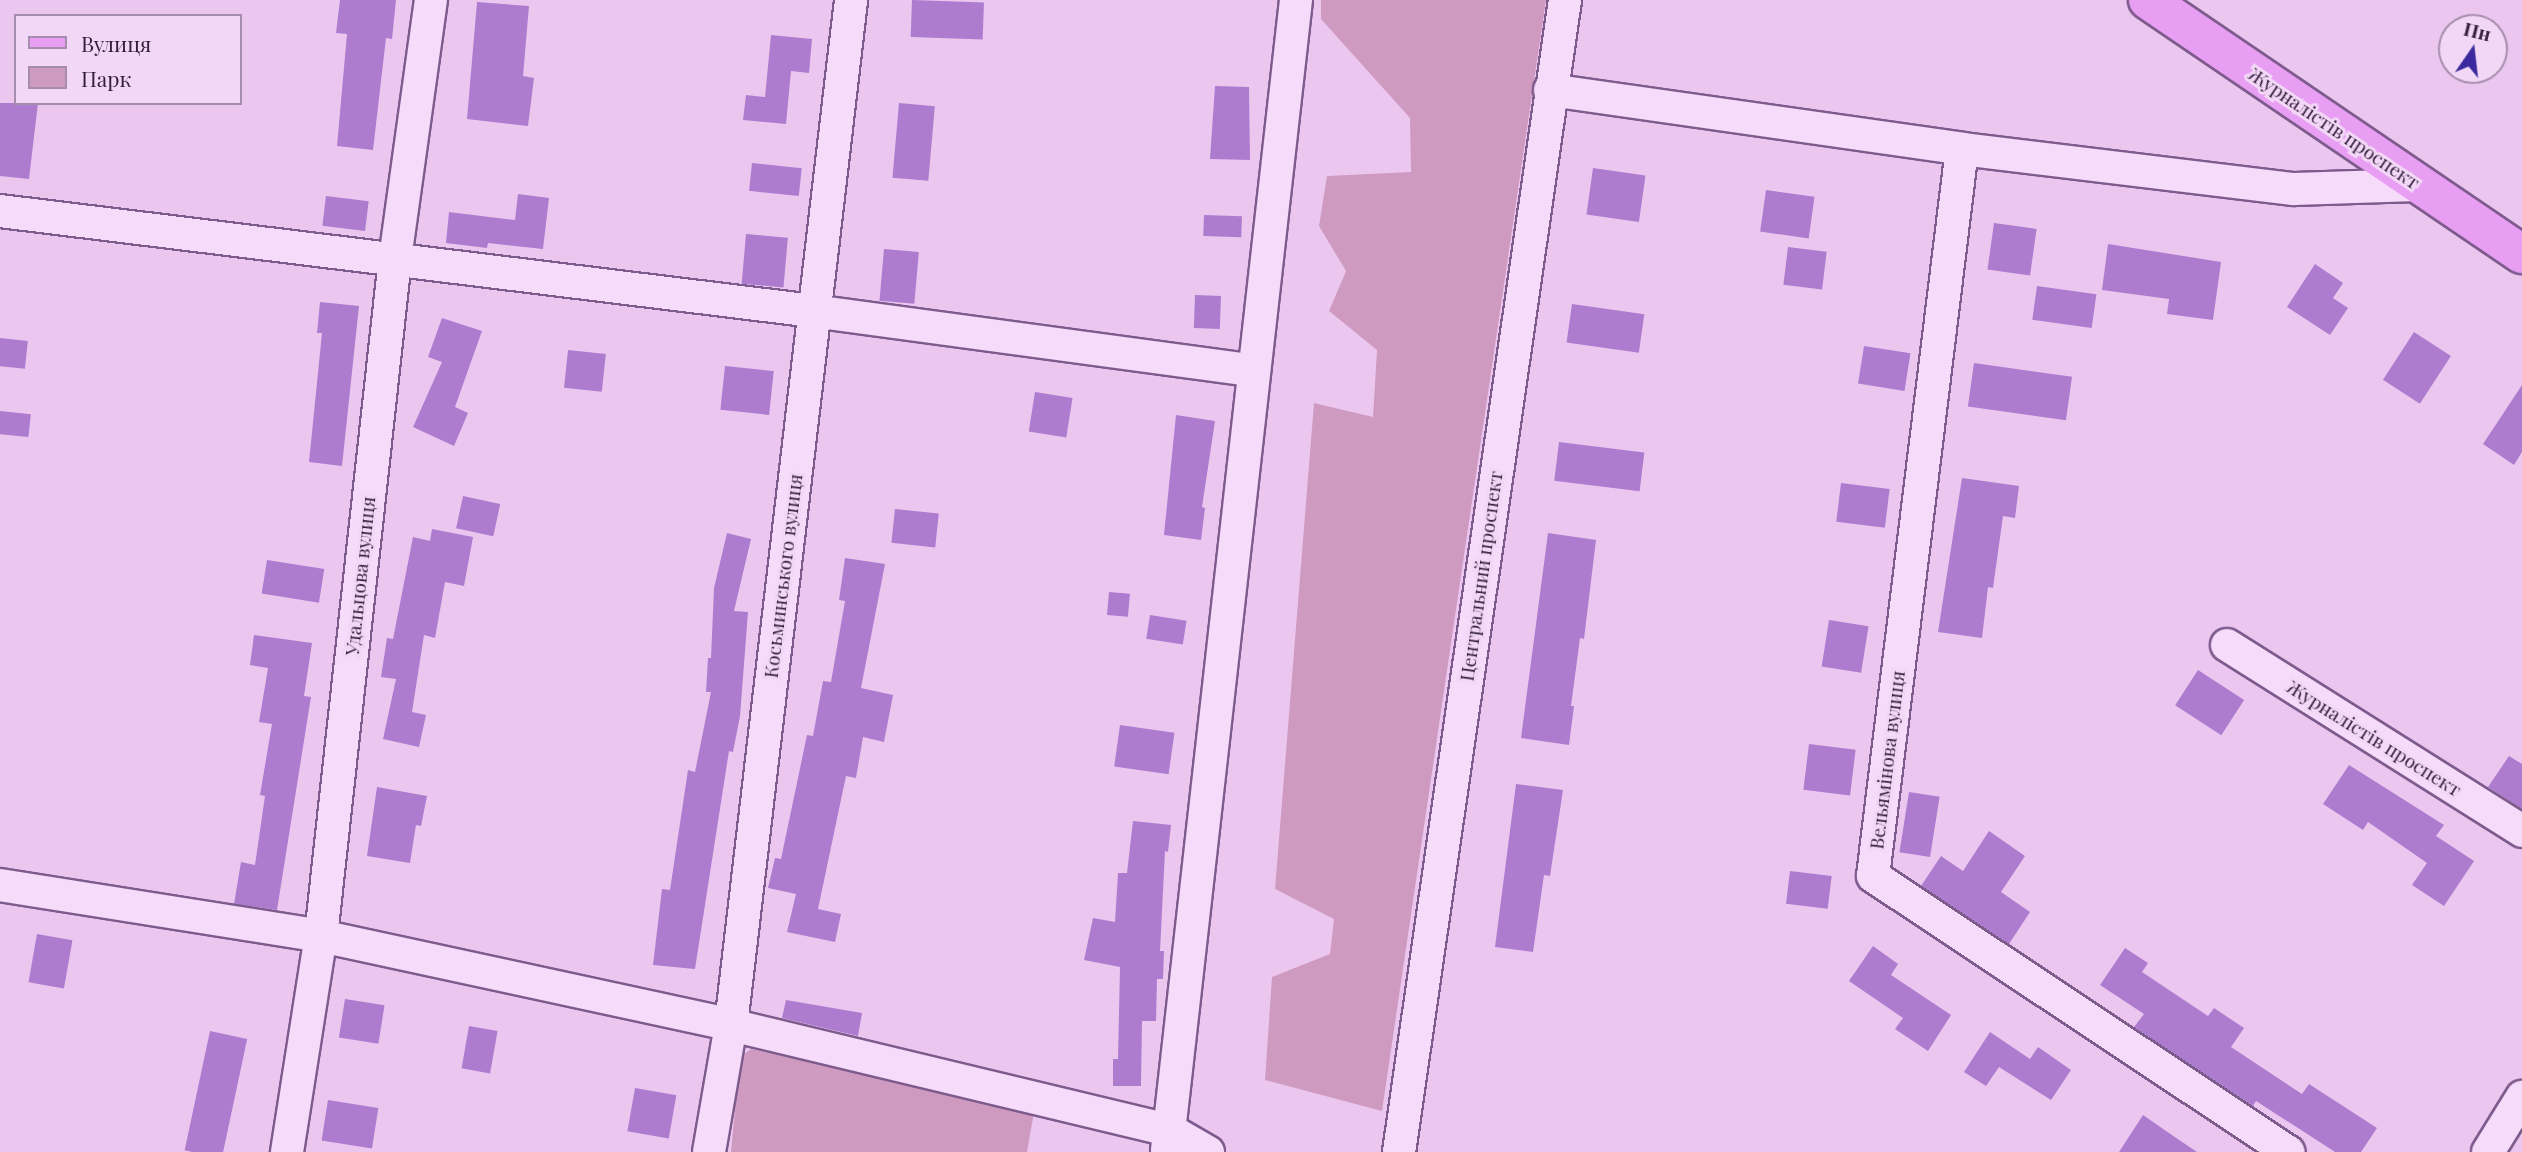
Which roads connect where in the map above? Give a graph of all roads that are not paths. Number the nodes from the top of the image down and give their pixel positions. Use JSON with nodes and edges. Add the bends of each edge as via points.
{"nodes":[{"id":1,"x":431,"y":0,"type":"edge"},
{"id":2,"x":851,"y":0,"type":"edge"},
{"id":3,"x":1296,"y":0,"type":"edge"},
{"id":4,"x":1565,"y":0,"type":"edge"},
{"id":5,"x":2148,"y":0,"type":"edge"},
{"id":6,"x":1550,"y":90,"type":"junction"},
{"id":7,"x":1962,"y":149,"type":"junction"},
{"id":8,"x":2417,"y":185,"type":"junction"},
{"id":9,"x":0,"y":211,"type":"edge"},
{"id":10,"x":2522,"y":254,"type":"edge"},
{"id":11,"x":395,"y":260,"type":"junction"},
{"id":12,"x":813,"y":311,"type":"junction"},
{"id":13,"x":1254,"y":371,"type":"junction"},
{"id":14,"x":2227,"y":645,"type":"dead end"},
{"id":15,"x":2522,"y":831,"type":"edge"},
{"id":16,"x":0,"y":886,"type":"edge"},
{"id":17,"x":321,"y":936,"type":"junction"},
{"id":18,"x":731,"y":1025,"type":"junction"},
{"id":19,"x":2522,"y":1097,"type":"edge"},
{"id":20,"x":1169,"y":1141,"type":"edge"},
{"id":21,"x":287,"y":1152,"type":"edge"},
{"id":22,"x":709,"y":1152,"type":"edge"},
{"id":23,"x":1208,"y":1152,"type":"edge"},
{"id":24,"x":1399,"y":1152,"type":"edge"},
{"id":25,"x":2289,"y":1152,"type":"edge"},
{"id":26,"x":2488,"y":1152,"type":"edge"}],
"edges":[{"from":1,"to":11,"type":"street","name":"Удальцова вулиця"},
{"from":2,"to":12,"type":"street","name":"Косьминського вулиця"},
{"from":3,"to":13,"type":"street"},
{"from":4,"to":6,"type":"street","name":"Центральний проспект"},
{"from":5,"to":8,"type":"main road","name":"Журналістів проспект"},
{"from":6,"to":7,"type":"street"},
{"from":6,"to":24,"type":"street","name":"Центральний проспект"},
{"from":7,"to":8,"type":"street","via":[[2294,189]]},
{"from":7,"to":25,"type":"street","name":"Вельямінова вулиця","via":[[1873,876]]},
{"from":8,"to":10,"type":"main road","name":"Журналістів проспект"},
{"from":9,"to":11,"type":"street"},
{"from":11,"to":12,"type":"street"},
{"from":11,"to":17,"type":"street","name":"Удальцова вулиця"},
{"from":12,"to":13,"type":"street"},
{"from":12,"to":18,"type":"street","name":"Косьминського вулиця"},
{"from":13,"to":20,"type":"street"},
{"from":14,"to":15,"type":"street","name":"Журналістів проспект"},
{"from":16,"to":17,"type":"street"},
{"from":17,"to":18,"type":"street"},
{"from":17,"to":21,"type":"street","name":"Удальцова вулиця"},
{"from":18,"to":20,"type":"street"},
{"from":18,"to":22,"type":"street","name":"Косьминського вулиця"},
{"from":19,"to":26,"type":"street"},
{"from":20,"to":23,"type":"street"}]}
